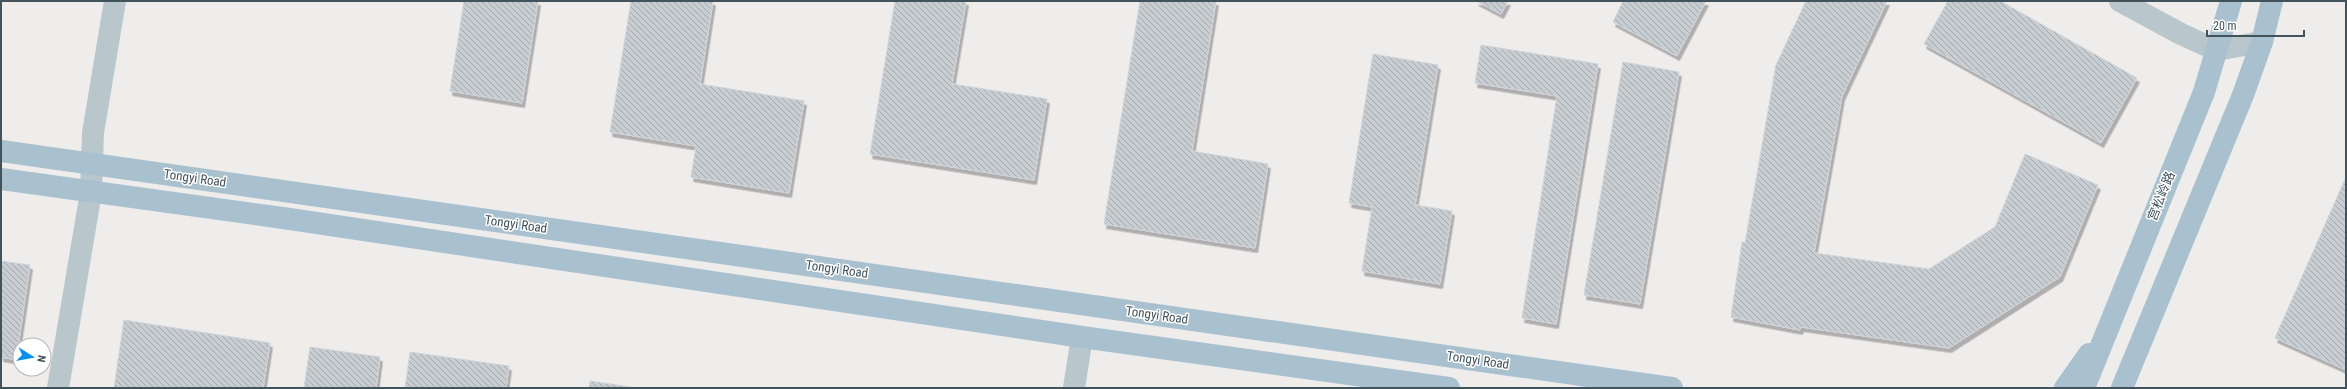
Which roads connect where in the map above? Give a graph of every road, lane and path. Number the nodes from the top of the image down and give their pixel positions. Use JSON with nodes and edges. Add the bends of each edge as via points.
{"nodes":[{"id":1,"x":115,"y":1,"type":"edge"},
{"id":2,"x":2120,"y":1,"type":"edge"},
{"id":3,"x":2231,"y":1,"type":"edge"},
{"id":4,"x":2272,"y":1,"type":"edge"},
{"id":5,"x":2262,"y":42,"type":"junction"},
{"id":6,"x":2216,"y":50,"type":"junction"},
{"id":7,"x":1,"y":151,"type":"edge"},
{"id":8,"x":92,"y":164,"type":"junction"},
{"id":9,"x":1,"y":179,"type":"edge"},
{"id":10,"x":91,"y":192,"type":"junction"},
{"id":11,"x":2107,"y":329,"type":"junction"},
{"id":12,"x":1082,"y":337,"type":"junction"},
{"id":13,"x":1426,"y":386,"type":"edge"},
{"id":14,"x":58,"y":388,"type":"edge"},
{"id":15,"x":1074,"y":388,"type":"edge"},
{"id":16,"x":1449,"y":388,"type":"edge"},
{"id":17,"x":1672,"y":388,"type":"edge"},
{"id":18,"x":2065,"y":388,"type":"edge"},
{"id":19,"x":2084,"y":388,"type":"edge"},
{"id":20,"x":2122,"y":388,"type":"edge"}],
"edges":[{"from":1,"to":8,"type":"street","via":[[93,133]]},
{"from":2,"to":6,"type":"street"},
{"from":3,"to":6,"type":"main road","name":"宫松岭路"},
{"from":4,"to":5,"type":"main road"},
{"from":5,"to":6,"type":"street"},
{"from":5,"to":20,"type":"main road","via":[[2243,95]]},
{"from":6,"to":11,"type":"main road","name":"宫松岭路","via":[[2204,92]]},
{"from":7,"to":8,"type":"main road","name":"Tongyi Road"},
{"from":8,"to":10,"type":"street"},
{"from":8,"to":17,"type":"main road","name":"Tongyi Road"},
{"from":9,"to":10,"type":"main road"},
{"from":10,"to":12,"type":"main road","via":[[291,219]]},
{"from":10,"to":14,"type":"street"},
{"from":11,"to":18,"type":"main road"},
{"from":11,"to":19,"type":"main road","name":"宫松岭路"},
{"from":12,"to":13,"type":"main road"},
{"from":12,"to":15,"type":"street"},
{"from":13,"to":16,"type":"main road"}]}
